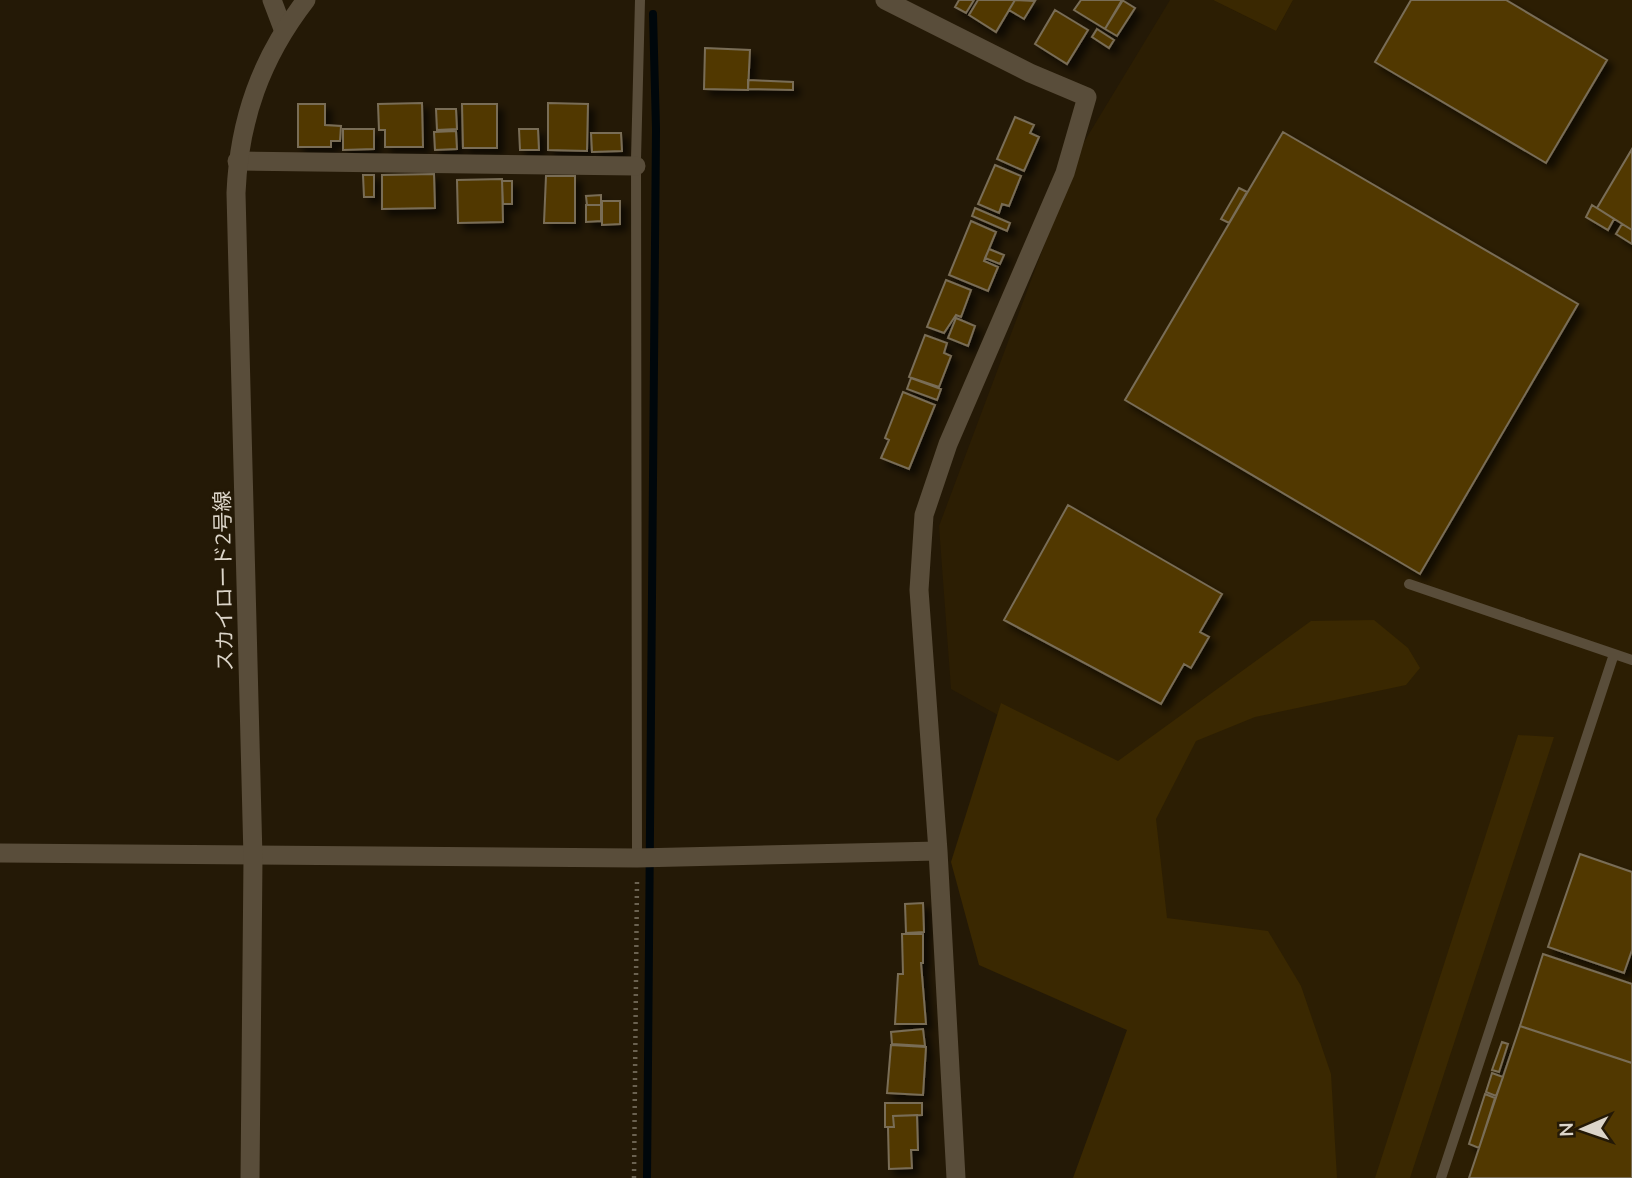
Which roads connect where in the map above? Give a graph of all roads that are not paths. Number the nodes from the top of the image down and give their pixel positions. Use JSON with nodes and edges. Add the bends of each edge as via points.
{"nodes":[{"id":1,"x":272,"y":0,"type":"edge"},
{"id":2,"x":306,"y":0,"type":"edge"},
{"id":3,"x":640,"y":0,"type":"edge"},
{"id":4,"x":884,"y":0,"type":"edge"},
{"id":5,"x":284,"y":29,"type":"junction"},
{"id":6,"x":237,"y":161,"type":"junction"},
{"id":7,"x":636,"y":166,"type":"junction"},
{"id":8,"x":1409,"y":584,"type":"dead end"},
{"id":9,"x":1614,"y":654,"type":"junction"},
{"id":10,"x":1632,"y":660,"type":"edge"},
{"id":11,"x":938,"y":852,"type":"junction"},
{"id":12,"x":0,"y":853,"type":"edge"},
{"id":13,"x":253,"y":858,"type":"junction"},
{"id":14,"x":646,"y":858,"type":"junction"},
{"id":15,"x":250,"y":1178,"type":"edge"},
{"id":16,"x":956,"y":1178,"type":"edge"},
{"id":17,"x":1441,"y":1178,"type":"edge"}],
"edges":[{"from":1,"to":5,"type":"street"},
{"from":2,"to":5,"type":"street","name":"スカイロード2号線"},
{"from":3,"to":7,"type":"lane"},
{"from":4,"to":11,"type":"street","via":[[1087,97],[1065,173],[948,444],[924,515],[919,590]]},
{"from":5,"to":6,"type":"street","name":"スカイロード2号線","via":[[266,60]]},
{"from":6,"to":7,"type":"street"},
{"from":6,"to":13,"type":"street","name":"スカイロード2号線"},
{"from":7,"to":14,"type":"lane"},
{"from":8,"to":9,"type":"lane"},
{"from":9,"to":10,"type":"lane"},
{"from":9,"to":17,"type":"lane"},
{"from":11,"to":14,"type":"street"},
{"from":11,"to":16,"type":"street"},
{"from":12,"to":13,"type":"street"},
{"from":13,"to":14,"type":"street"},
{"from":13,"to":15,"type":"street","name":"スカイロード2号線"}]}
